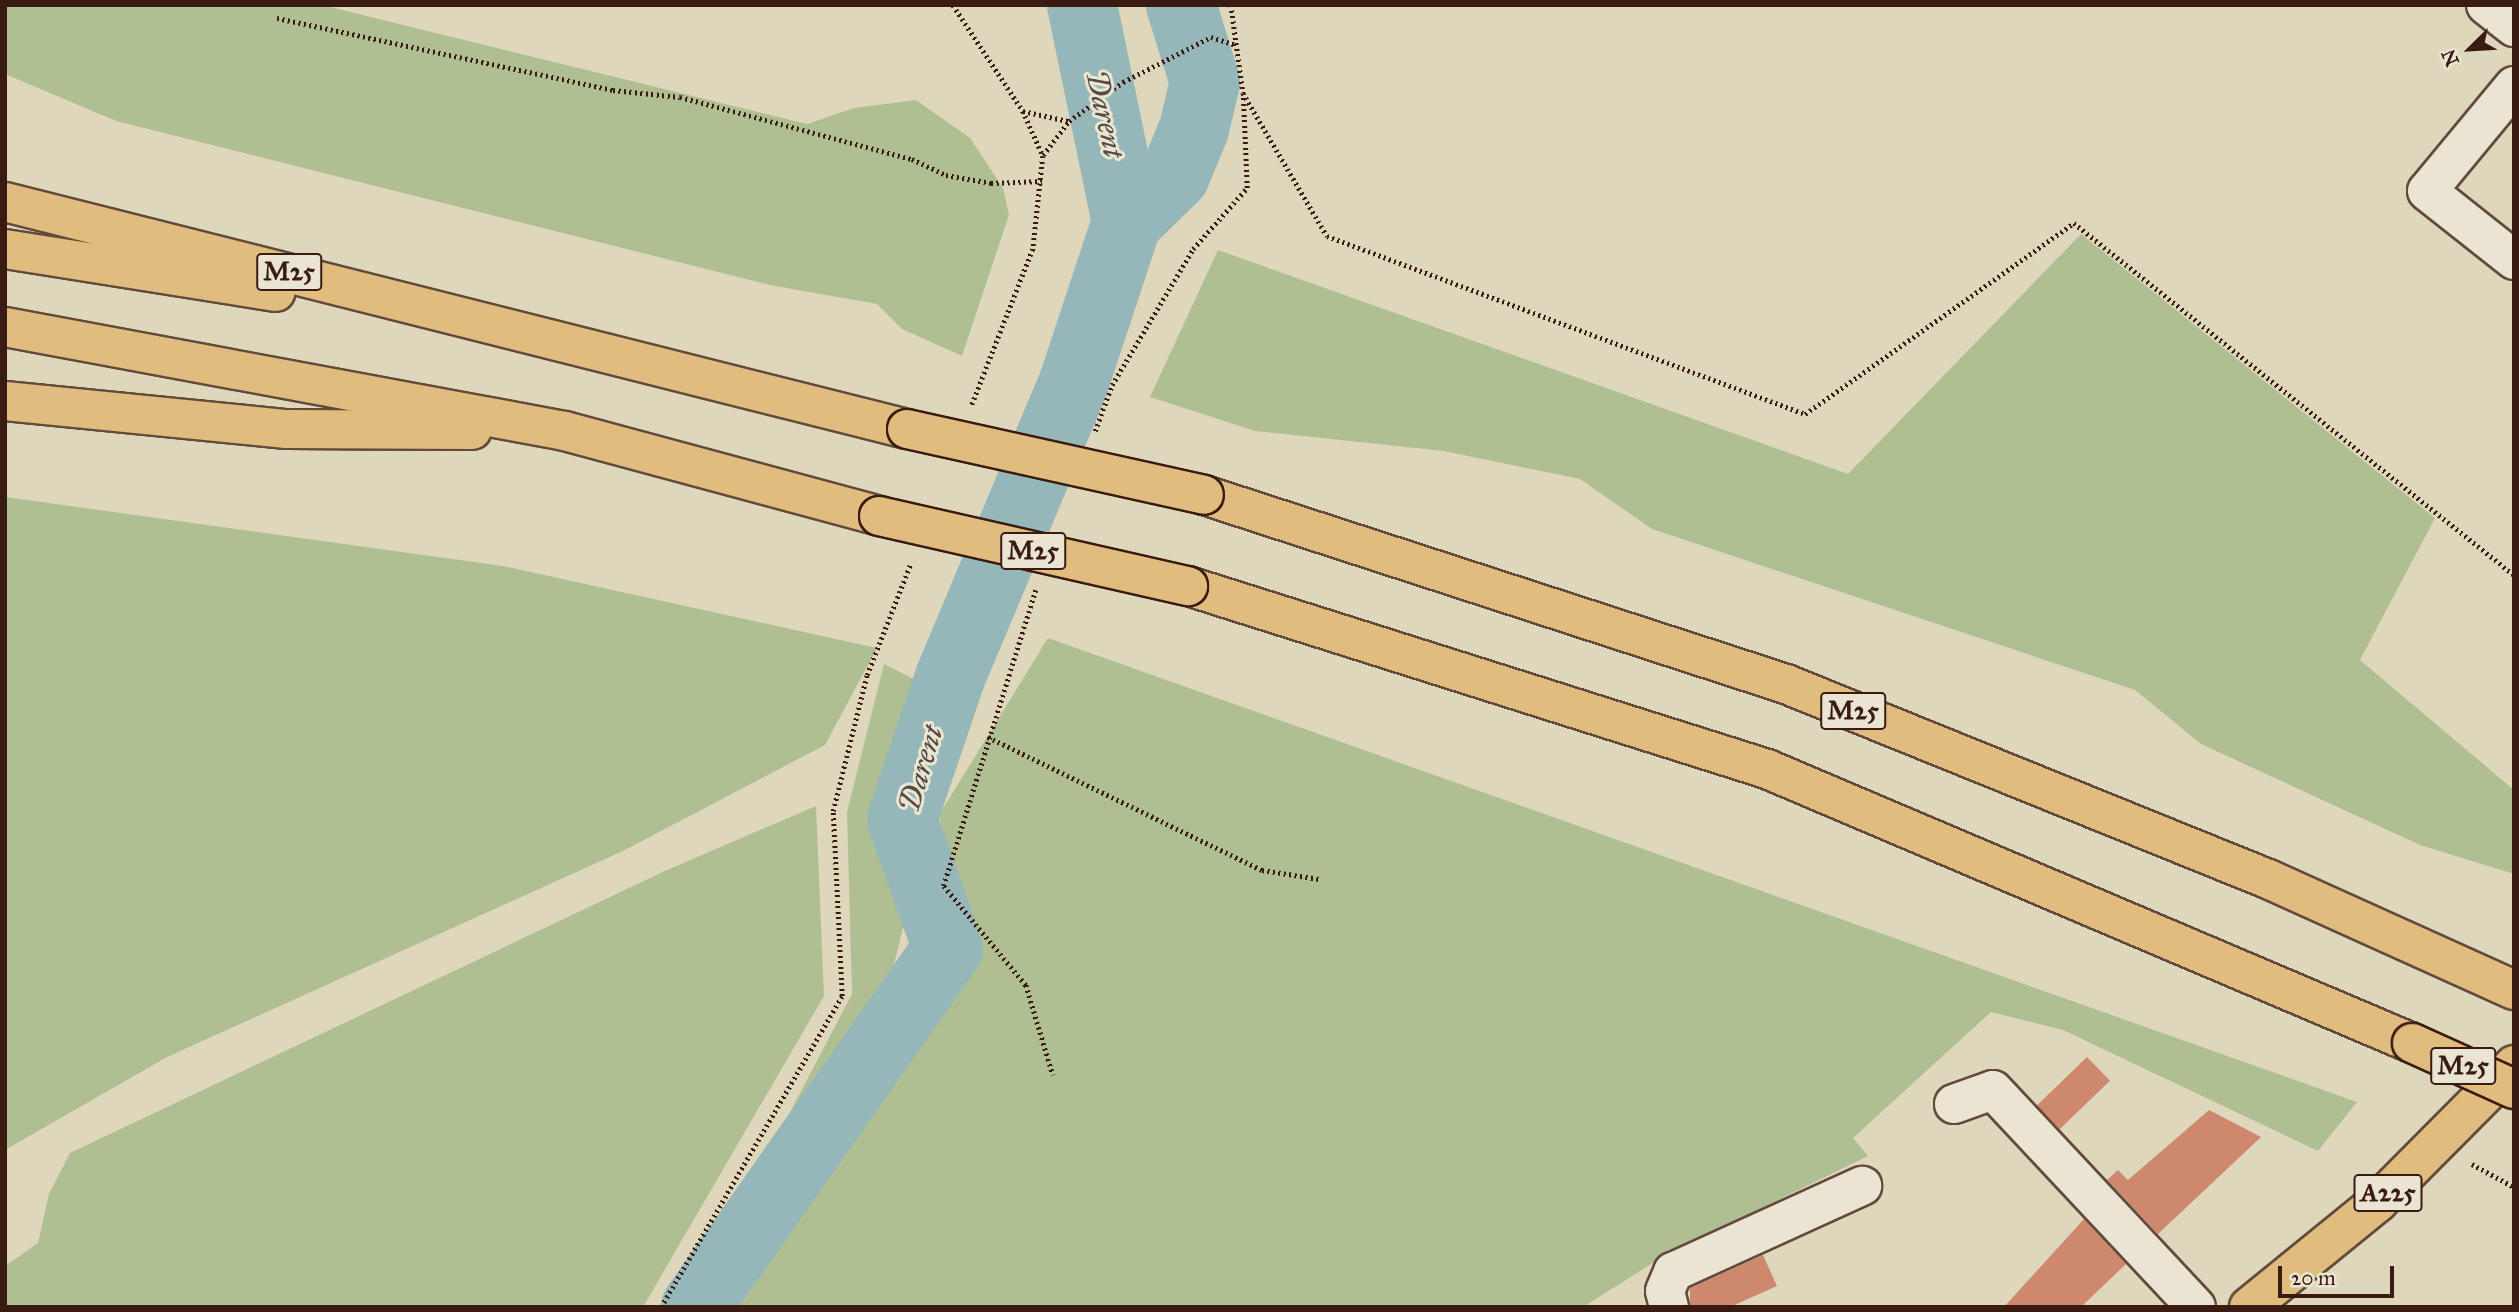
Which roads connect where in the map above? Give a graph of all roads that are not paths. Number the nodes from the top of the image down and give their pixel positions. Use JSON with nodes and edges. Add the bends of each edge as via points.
{"nodes":[{"id":1,"x":2486,"y":5,"type":"edge"},
{"id":2,"x":2514,"y":27,"type":"edge"},
{"id":3,"x":2514,"y":86,"type":"edge"},
{"id":4,"x":5,"y":202,"type":"edge"},
{"id":5,"x":5,"y":249,"type":"edge"},
{"id":6,"x":2514,"y":260,"type":"edge"},
{"id":7,"x":5,"y":327,"type":"edge"},
{"id":8,"x":573,"y":341,"type":"junction"},
{"id":9,"x":5,"y":401,"type":"edge"},
{"id":10,"x":565,"y":431,"type":"junction"},
{"id":11,"x":2499,"y":984,"type":"edge"},
{"id":12,"x":2514,"y":1065,"type":"edge"},
{"id":13,"x":2514,"y":1089,"type":"edge"},
{"id":14,"x":1954,"y":1104,"type":"dead end"},
{"id":15,"x":1862,"y":1186,"type":"dead end"},
{"id":16,"x":1669,"y":1307,"type":"edge"},
{"id":17,"x":2196,"y":1307,"type":"edge"},
{"id":18,"x":2249,"y":1307,"type":"edge"}],
"edges":[{"from":1,"to":2,"type":"street"},
{"from":3,"to":6,"type":"street","via":[[2427,191]]},
{"from":4,"to":8,"type":"main road","number":"M25"},
{"from":5,"to":8,"type":"main road","number":"M25"},
{"from":7,"to":10,"type":"main road","number":"M25"},
{"from":8,"to":11,"type":"main road","number":"M25","bridge":true,"via":[[907,429],[1205,495],[1786,684],[2268,879]]},
{"from":9,"to":10,"type":"main road","number":"M25","via":[[287,429]]},
{"from":10,"to":13,"type":"main road","number":"M25","bridge":true,"via":[[878,516],[1188,586],[1767,769]]},
{"from":12,"to":18,"type":"main road","number":"A225","via":[[2378,1202]]},
{"from":14,"to":17,"type":"street","via":[[1993,1090]]},
{"from":15,"to":16,"type":"street","via":[[1673,1272],[1665,1291]]}]}
